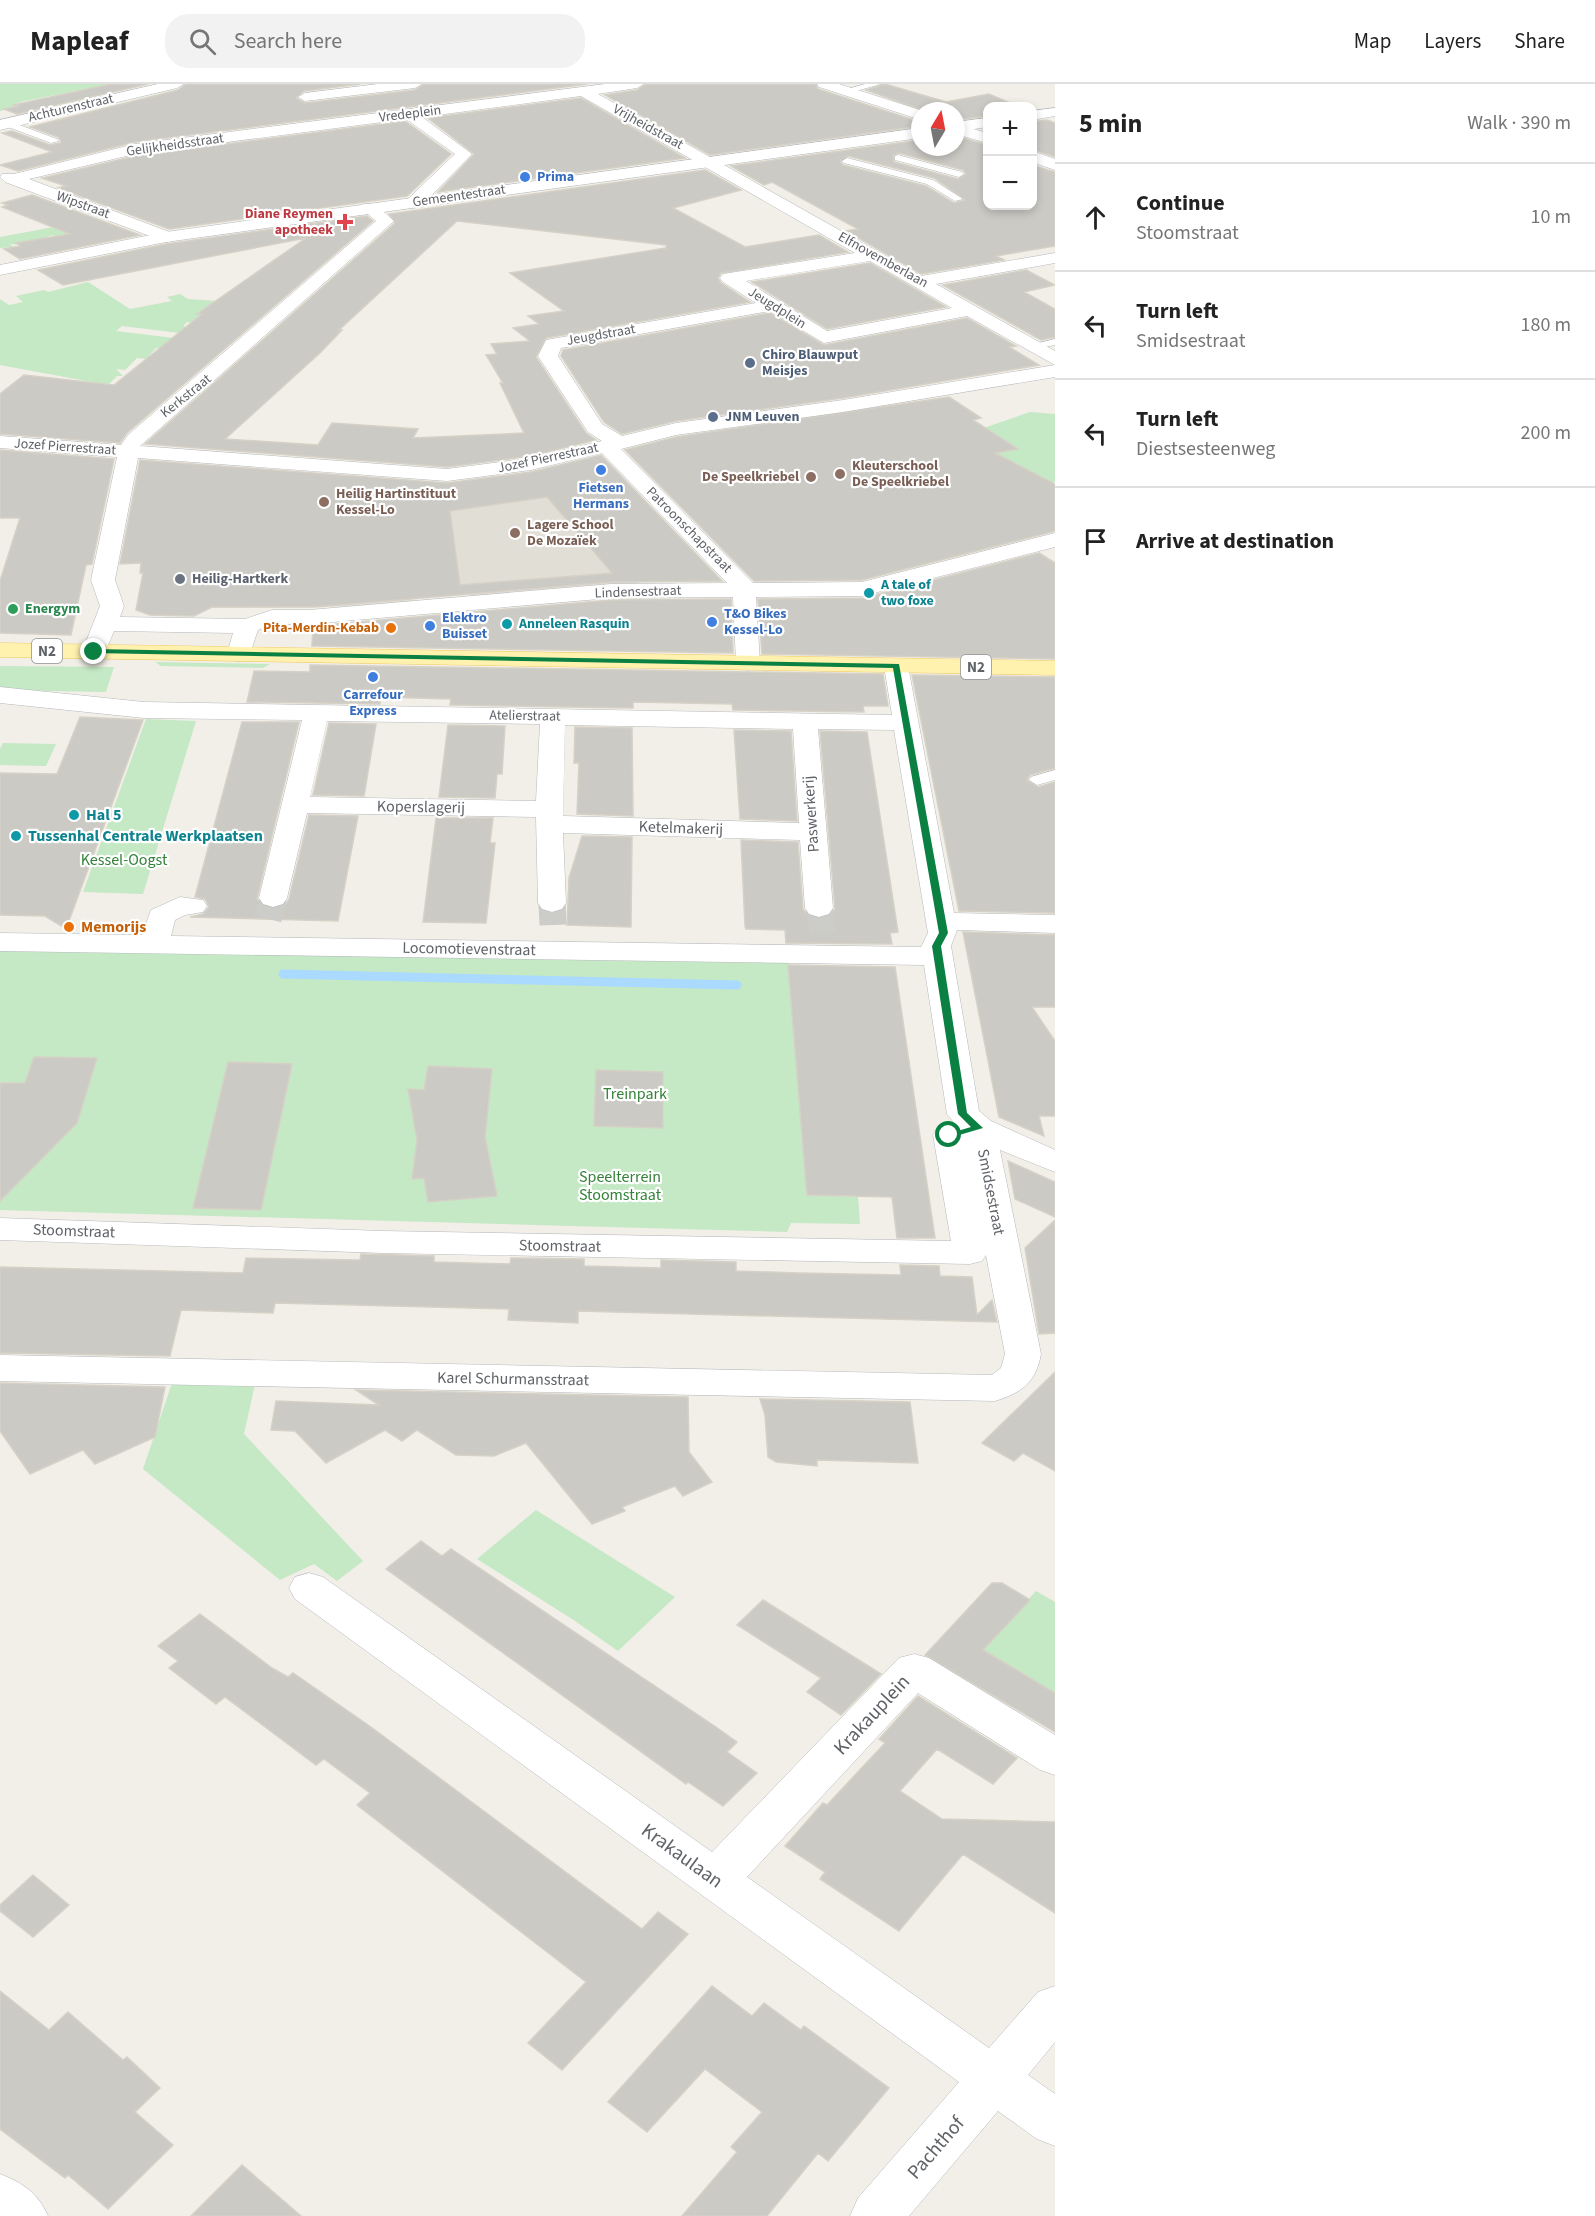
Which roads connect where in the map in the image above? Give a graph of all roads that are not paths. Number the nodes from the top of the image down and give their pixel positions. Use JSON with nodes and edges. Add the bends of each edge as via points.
{"nodes":[{"id":1,"x":177,"y":84,"type":"edge"},
{"id":2,"x":365,"y":84,"type":"edge"},
{"id":3,"x":415,"y":84,"type":"edge"},
{"id":4,"x":637,"y":84,"type":"edge"},
{"id":5,"x":824,"y":84,"type":"edge"},
{"id":6,"x":877,"y":84,"type":"edge"},
{"id":7,"x":846,"y":91,"type":"junction"},
{"id":8,"x":299,"y":92,"type":"junction"},
{"id":9,"x":462,"y":92,"type":"dead end"},
{"id":10,"x":585,"y":92,"type":"junction"},
{"id":11,"x":490,"y":104,"type":"junction"},
{"id":12,"x":911,"y":112,"type":"edge"},
{"id":13,"x":1055,"y":112,"type":"edge"},
{"id":14,"x":409,"y":114,"type":"junction"},
{"id":15,"x":1037,"y":115,"type":"edge"},
{"id":16,"x":340,"y":123,"type":"junction"},
{"id":17,"x":3,"y":124,"type":"edge"},
{"id":18,"x":983,"y":124,"type":"edge"},
{"id":19,"x":965,"y":127,"type":"edge"},
{"id":20,"x":965,"y":131,"type":"edge"},
{"id":21,"x":911,"y":134,"type":"edge"},
{"id":22,"x":983,"y":137,"type":"edge"},
{"id":23,"x":54,"y":141,"type":"dead end"},
{"id":24,"x":898,"y":158,"type":"dead end"},
{"id":25,"x":1037,"y":158,"type":"edge"},
{"id":26,"x":847,"y":161,"type":"dead end"},
{"id":27,"x":711,"y":162,"type":"junction"},
{"id":28,"x":1055,"y":165,"type":"edge"},
{"id":29,"x":959,"y":174,"type":"dead end"},
{"id":30,"x":6,"y":177,"type":"edge"},
{"id":31,"x":958,"y":199,"type":"dead end"},
{"id":32,"x":415,"y":202,"type":"junction"},
{"id":33,"x":369,"y":208,"type":"junction"},
{"id":34,"x":166,"y":237,"type":"junction"},
{"id":35,"x":875,"y":255,"type":"junction"},
{"id":36,"x":1055,"y":258,"type":"edge"},
{"id":37,"x":0,"y":270,"type":"edge"},
{"id":38,"x":921,"y":281,"type":"junction"},
{"id":39,"x":773,"y":305,"type":"junction"},
{"id":40,"x":971,"y":310,"type":"junction"},
{"id":41,"x":1055,"y":342,"type":"edge"},
{"id":42,"x":1033,"y":346,"type":"junction"},
{"id":43,"x":1055,"y":359,"type":"edge"},
{"id":44,"x":1055,"y":371,"type":"edge"},
{"id":45,"x":0,"y":442,"type":"edge"},
{"id":46,"x":612,"y":444,"type":"junction"},
{"id":47,"x":128,"y":451,"type":"junction"},
{"id":48,"x":1055,"y":540,"type":"edge"},
{"id":49,"x":745,"y":591,"type":"junction"},
{"id":50,"x":105,"y":624,"type":"junction"},
{"id":51,"x":247,"y":626,"type":"junction"},
{"id":52,"x":0,"y":650,"type":"edge"},
{"id":53,"x":94,"y":652,"type":"junction"},
{"id":54,"x":239,"y":654,"type":"junction"},
{"id":55,"x":748,"y":663,"type":"junction"},
{"id":56,"x":896,"y":666,"type":"junction"},
{"id":57,"x":1055,"y":668,"type":"edge"},
{"id":58,"x":0,"y":695,"type":"edge"},
{"id":59,"x":317,"y":711,"type":"junction"},
{"id":60,"x":553,"y":717,"type":"junction"},
{"id":61,"x":805,"y":721,"type":"junction"},
{"id":62,"x":906,"y":723,"type":"junction"},
{"id":63,"x":1055,"y":775,"type":"edge"},
{"id":64,"x":1037,"y":780,"type":"dead end"},
{"id":65,"x":294,"y":805,"type":"junction"},
{"id":66,"x":550,"y":816,"type":"junction"},
{"id":67,"x":812,"y":832,"type":"junction"},
{"id":68,"x":193,"y":906,"type":"dead end"},
{"id":69,"x":267,"y":921,"type":"junction"},
{"id":70,"x":941,"y":921,"type":"junction"},
{"id":71,"x":1055,"y":924,"type":"edge"},
{"id":72,"x":553,"y":926,"type":"junction"},
{"id":73,"x":823,"y":932,"type":"junction"},
{"id":74,"x":0,"y":942,"type":"edge"},
{"id":75,"x":155,"y":945,"type":"junction"},
{"id":76,"x":938,"y":956,"type":"junction"},
{"id":77,"x":978,"y":1128,"type":"junction"},
{"id":78,"x":1055,"y":1162,"type":"edge"},
{"id":79,"x":0,"y":1229,"type":"edge"},
{"id":80,"x":0,"y":1368,"type":"edge"},
{"id":81,"x":1020,"y":1372,"type":"joint"},
{"id":82,"x":309,"y":1588,"type":"dead end"},
{"id":83,"x":1055,"y":1757,"type":"edge"},
{"id":84,"x":715,"y":1880,"type":"junction"},
{"id":85,"x":1055,"y":2007,"type":"edge"},
{"id":86,"x":995,"y":2080,"type":"junction"},
{"id":87,"x":1055,"y":2123,"type":"edge"},
{"id":88,"x":0,"y":2198,"type":"edge"},
{"id":89,"x":22,"y":2216,"type":"edge"},
{"id":90,"x":876,"y":2216,"type":"edge"}],
"edges":[{"from":1,"to":17,"type":"street","name":"Achturenstraat"},
{"from":2,"to":8,"type":"street"},
{"from":3,"to":8,"type":"street","name":"Vredeplein"},
{"from":4,"to":10,"type":"street"},
{"from":5,"to":7,"type":"street"},
{"from":6,"to":7,"type":"lane"},
{"from":7,"to":12,"type":"street"},
{"from":8,"to":16,"type":"street"},
{"from":9,"to":11,"type":"street","name":"Vredeplein"},
{"from":10,"to":11,"type":"street"},
{"from":10,"to":27,"type":"street","name":"Vrijheidstraat"},
{"from":11,"to":14,"type":"street","name":"Vredeplein"},
{"from":13,"to":15,"type":"street"},
{"from":14,"to":16,"type":"street","name":"Vredeplein"},
{"from":14,"to":32,"type":"street","via":[[464,154]]},
{"from":16,"to":30,"type":"street","name":"Gelijkheidsstraat","via":[[135,149]]},
{"from":17,"to":23,"type":"lane"},
{"from":18,"to":19,"type":"street"},
{"from":20,"to":22,"type":"street"},
{"from":21,"to":27,"type":"street","name":"Gemeentestraat"},
{"from":24,"to":29,"type":"lane"},
{"from":25,"to":28,"type":"street"},
{"from":26,"to":31,"type":"lane","via":[[930,182]]},
{"from":27,"to":32,"type":"street","name":"Gemeentestraat"},
{"from":27,"to":35,"type":"street","name":"Elfnovemberlaan"},
{"from":30,"to":34,"type":"street","name":"Wipstraat"},
{"from":32,"to":33,"type":"street","name":"Gemeentestraat"},
{"from":33,"to":34,"type":"street","name":"Gemeentestraat"},
{"from":33,"to":47,"type":"street","name":"Kerkstraat","via":[[386,221],[144,431]]},
{"from":34,"to":37,"type":"street","name":"Gemeentestraat"},
{"from":35,"to":38,"type":"street","name":"Elfnovemberlaan"},
{"from":35,"to":39,"type":"street","name":"Jeugdplein","via":[[729,278]]},
{"from":36,"to":38,"type":"street"},
{"from":38,"to":40,"type":"street","name":"Elfnovemberlaan"},
{"from":39,"to":40,"type":"street","name":"Jeugdplein","via":[[824,337]]},
{"from":39,"to":46,"type":"street","name":"Jeugdstraat","via":[[553,344],[549,356],[595,428],[613,438]]},
{"from":40,"to":42,"type":"street","name":"Elfnovemberlaan"},
{"from":41,"to":42,"type":"lane"},
{"from":42,"to":43,"type":"street","name":"Elfnovemberlaan"},
{"from":44,"to":46,"type":"street","name":"Jozef Pierrestraat","via":[[676,429]]},
{"from":45,"to":47,"type":"street","name":"Jozef Pierrestraat"},
{"from":46,"to":47,"type":"street","name":"Jozef Pierrestraat","via":[[531,464],[447,475]]},
{"from":46,"to":49,"type":"street","name":"Patroonschapstraat","via":[[610,450],[740,580]]},
{"from":47,"to":50,"type":"street","name":"Kerkstraat","via":[[103,580],[112,606]]},
{"from":48,"to":49,"type":"street","name":"Lindensestraat","via":[[862,589]]},
{"from":49,"to":51,"type":"street","name":"Lindensestraat","via":[[611,591],[309,617],[272,616]]},
{"from":49,"to":55,"type":"street"},
{"from":50,"to":51,"type":"street"},
{"from":50,"to":53,"type":"street","name":"Kerkstraat"},
{"from":51,"to":54,"type":"street"},
{"from":52,"to":53,"type":"main road","number":"N2"},
{"from":53,"to":54,"type":"main road","number":"N2"},
{"from":54,"to":55,"type":"main road","number":"N2"},
{"from":55,"to":56,"type":"main road","number":"N2"},
{"from":56,"to":57,"type":"main road","number":"N2"},
{"from":56,"to":62,"type":"street","name":"Smidsestraat"},
{"from":58,"to":59,"type":"street","name":"Atelierstraat","via":[[144,710]]},
{"from":59,"to":60,"type":"street","name":"Atelierstraat"},
{"from":59,"to":65,"type":"street"},
{"from":60,"to":61,"type":"street","name":"Atelierstraat"},
{"from":60,"to":66,"type":"street"},
{"from":61,"to":62,"type":"street","name":"Atelierstraat"},
{"from":61,"to":67,"type":"street","name":"Paswerkerij"},
{"from":62,"to":70,"type":"street","name":"Smidsestraat"},
{"from":63,"to":64,"type":"lane"},
{"from":65,"to":66,"type":"street","name":"Koperslagerij"},
{"from":65,"to":69,"type":"street"},
{"from":66,"to":67,"type":"street","name":"Ketelmakerij"},
{"from":66,"to":72,"type":"street"},
{"from":67,"to":73,"type":"street","name":"Paswerkerij"},
{"from":68,"to":75,"type":"street","via":[[180,906],[161,916]]},
{"from":69,"to":72,"type":"street","name":"Locomotievenstraat"},
{"from":69,"to":75,"type":"street","name":"Locomotievenstraat"},
{"from":70,"to":71,"type":"street"},
{"from":70,"to":76,"type":"street","name":"Smidsestraat","via":[[943,933],[936,946]]},
{"from":72,"to":73,"type":"street","name":"Locomotievenstraat"},
{"from":73,"to":76,"type":"street","name":"Locomotievenstraat"},
{"from":74,"to":75,"type":"street","name":"Locomotievenstraat"},
{"from":76,"to":77,"type":"street","name":"Smidsestraat","via":[[963,1114]]},
{"from":77,"to":78,"type":"street"},
{"from":77,"to":79,"type":"street","name":"Stoomstraat","via":[[949,1135],[970,1253],[383,1242]]},
{"from":77,"to":81,"type":"street","name":"Smidsestraat","via":[[1023,1354]]},
{"from":80,"to":81,"type":"street","name":"Karel Schurmansstraat","via":[[995,1388],[1010,1383]]},
{"from":82,"to":84,"type":"street","name":"Krakaulaan"},
{"from":83,"to":84,"type":"street","name":"Krakauplein","via":[[914,1670]]},
{"from":84,"to":86,"type":"street","name":"Krakaulaan"},
{"from":85,"to":86,"type":"street","name":"Pachthof"},
{"from":86,"to":87,"type":"street","name":"Krakaulaan"},
{"from":86,"to":90,"type":"street","name":"Pachthof"},
{"from":88,"to":89,"type":"street"}]}
